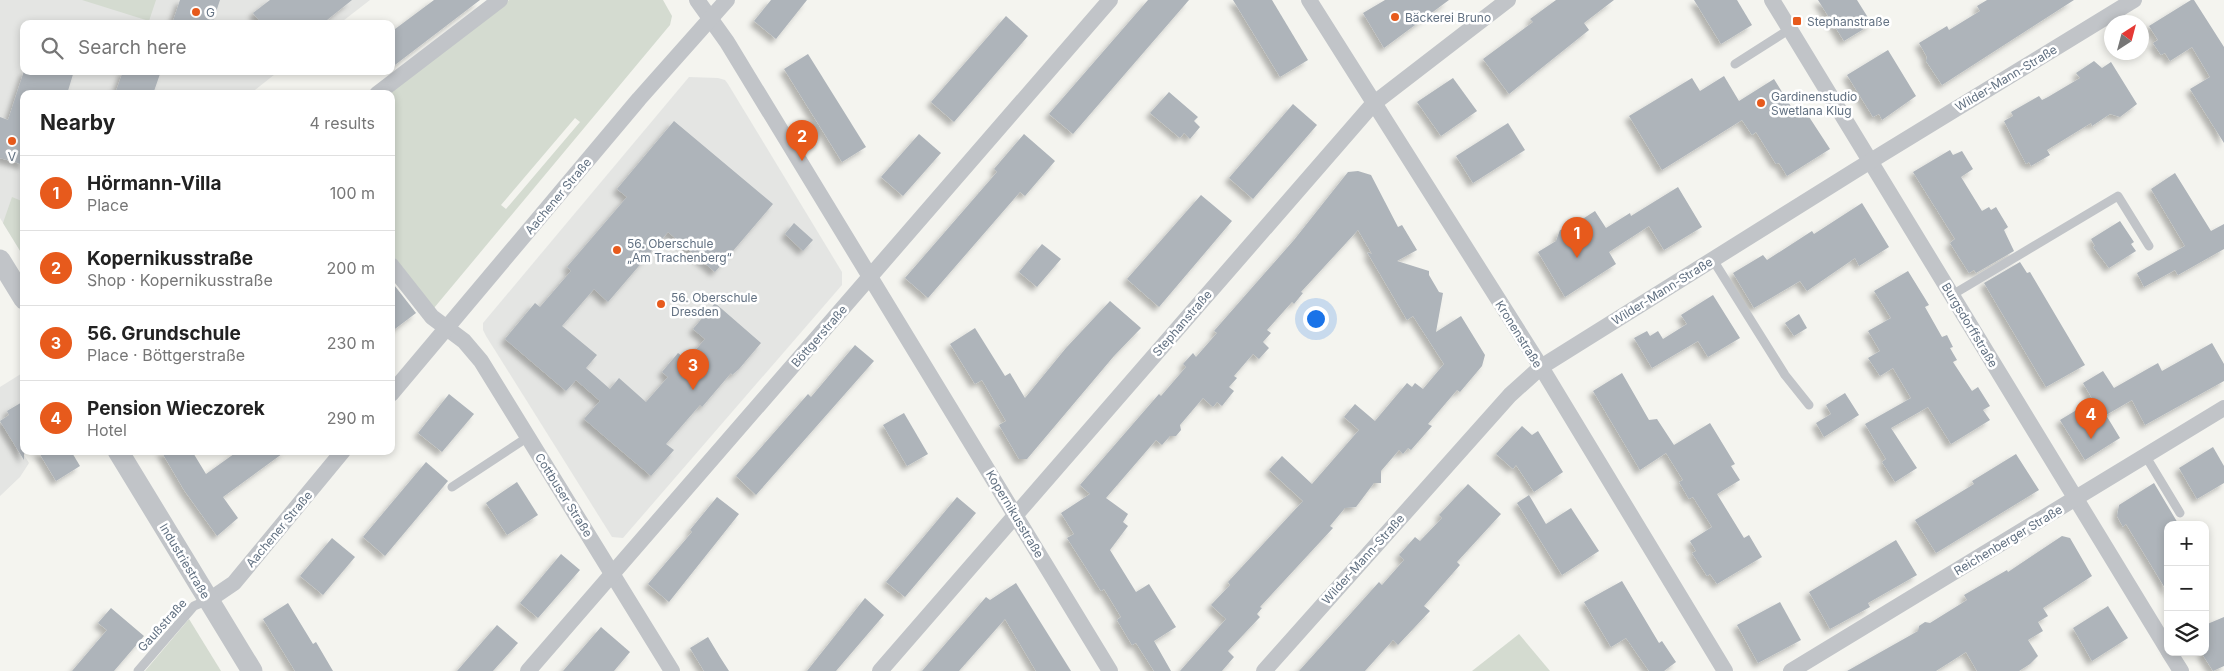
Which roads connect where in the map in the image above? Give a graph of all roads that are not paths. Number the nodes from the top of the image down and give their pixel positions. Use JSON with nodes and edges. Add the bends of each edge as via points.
{"nodes":[{"id":1,"x":500,"y":0,"type":"edge"},
{"id":2,"x":697,"y":0,"type":"edge"},
{"id":3,"x":727,"y":0,"type":"edge"},
{"id":4,"x":1110,"y":0,"type":"edge"},
{"id":5,"x":1309,"y":0,"type":"edge"},
{"id":6,"x":1508,"y":0,"type":"edge"},
{"id":7,"x":1772,"y":0,"type":"edge"},
{"id":8,"x":2134,"y":0,"type":"edge"},
{"id":9,"x":712,"y":18,"type":"junction"},
{"id":10,"x":1790,"y":29,"type":"junction"},
{"id":11,"x":1735,"y":64,"type":"dead end"},
{"id":12,"x":382,"y":90,"type":"edge"},
{"id":13,"x":1373,"y":104,"type":"junction"},
{"id":14,"x":1870,"y":161,"type":"junction"},
{"id":15,"x":2149,"y":246,"type":"dead end"},
{"id":16,"x":0,"y":260,"type":"edge"},
{"id":17,"x":1713,"y":260,"type":"junction"},
{"id":18,"x":395,"y":270,"type":"edge"},
{"id":19,"x":870,"y":278,"type":"junction"},
{"id":20,"x":20,"y":292,"type":"edge"},
{"id":21,"x":1952,"y":295,"type":"junction"},
{"id":22,"x":446,"y":328,"type":"junction"},
{"id":23,"x":1541,"y":367,"type":"junction"},
{"id":24,"x":395,"y":389,"type":"edge"},
{"id":25,"x":1809,"y":405,"type":"dead end"},
{"id":26,"x":2224,"y":408,"type":"edge"},
{"id":27,"x":528,"y":437,"type":"junction"},
{"id":28,"x":120,"y":455,"type":"edge"},
{"id":29,"x":340,"y":455,"type":"edge"},
{"id":30,"x":2145,"y":455,"type":"junction"},
{"id":31,"x":452,"y":487,"type":"dead end"},
{"id":32,"x":2076,"y":499,"type":"junction"},
{"id":33,"x":2180,"y":513,"type":"dead end"},
{"id":34,"x":1015,"y":514,"type":"junction"},
{"id":35,"x":612,"y":574,"type":"junction"},
{"id":36,"x":209,"y":600,"type":"junction"},
{"id":37,"x":2164,"y":643,"type":"edge"},
{"id":38,"x":2172,"y":656,"type":"edge"},
{"id":39,"x":138,"y":671,"type":"edge"},
{"id":40,"x":252,"y":671,"type":"edge"},
{"id":41,"x":528,"y":671,"type":"edge"},
{"id":42,"x":672,"y":671,"type":"edge"},
{"id":43,"x":880,"y":671,"type":"edge"},
{"id":44,"x":1110,"y":671,"type":"edge"},
{"id":45,"x":1264,"y":671,"type":"edge"},
{"id":46,"x":1724,"y":671,"type":"edge"},
{"id":47,"x":1791,"y":671,"type":"edge"},
{"id":48,"x":2182,"y":671,"type":"edge"}],
"edges":[{"from":1,"to":12,"type":"street"},
{"from":2,"to":9,"type":"street","name":"Kopernikusstraße"},
{"from":3,"to":9,"type":"street","name":"Aachener Straße"},
{"from":4,"to":19,"type":"street","name":"Böttgerstraße"},
{"from":5,"to":13,"type":"street","name":"Kronenstraße"},
{"from":6,"to":13,"type":"street","name":"Stephanstraße"},
{"from":7,"to":10,"type":"street","name":"Burgsdorffstraße"},
{"from":8,"to":14,"type":"street","name":"Wilder-Mann-Straße"},
{"from":9,"to":19,"type":"street","name":"Kopernikusstraße"},
{"from":9,"to":22,"type":"street","name":"Aachener Straße","via":[[639,99]]},
{"from":10,"to":11,"type":"lane"},
{"from":10,"to":14,"type":"street","name":"Burgsdorffstraße"},
{"from":13,"to":23,"type":"street","name":"Kronenstraße"},
{"from":13,"to":34,"type":"street","name":"Stephanstraße"},
{"from":14,"to":17,"type":"street","name":"Wilder-Mann-Straße"},
{"from":14,"to":21,"type":"street","name":"Burgsdorffstraße"},
{"from":15,"to":21,"type":"lane","via":[[2118,196]]},
{"from":16,"to":20,"type":"street"},
{"from":17,"to":23,"type":"street","name":"Wilder-Mann-Straße"},
{"from":17,"to":25,"type":"lane","via":[[1785,375]]},
{"from":18,"to":22,"type":"street","name":"Cottbuser Straße","via":[[432,317]]},
{"from":19,"to":34,"type":"street","name":"Kopernikusstraße"},
{"from":19,"to":35,"type":"street","name":"Böttgerstraße"},
{"from":21,"to":32,"type":"street","name":"Burgsdorffstraße"},
{"from":22,"to":24,"type":"street","name":"Aachener Straße"},
{"from":22,"to":27,"type":"street","name":"Cottbuser Straße","via":[[464,341],[481,361]]},
{"from":23,"to":45,"type":"street","name":"Wilder-Mann-Straße","via":[[1510,395]]},
{"from":23,"to":46,"type":"street","name":"Kronenstraße"},
{"from":26,"to":30,"type":"street","name":"Reichenberger Straße"},
{"from":27,"to":31,"type":"lane"},
{"from":27,"to":35,"type":"street","name":"Cottbuser Straße"},
{"from":28,"to":36,"type":"street","name":"Industriestraße"},
{"from":29,"to":36,"type":"street","name":"Aachener Straße","via":[[234,583]]},
{"from":30,"to":32,"type":"street","name":"Reichenberger Straße"},
{"from":30,"to":33,"type":"lane"},
{"from":32,"to":37,"type":"street","name":"Burgsdorffstraße"},
{"from":32,"to":47,"type":"street","name":"Reichenberger Straße"},
{"from":34,"to":43,"type":"street","name":"Stephanstraße"},
{"from":34,"to":44,"type":"street","name":"Kopernikusstraße"},
{"from":35,"to":41,"type":"street","name":"Böttgerstraße"},
{"from":35,"to":42,"type":"street","name":"Cottbuser Straße"},
{"from":36,"to":39,"type":"lane","name":"Gaußstraße","via":[[194,606]]},
{"from":36,"to":40,"type":"street","name":"Industriestraße"},
{"from":38,"to":48,"type":"street","name":"Burgsdorffstraße"}]}
